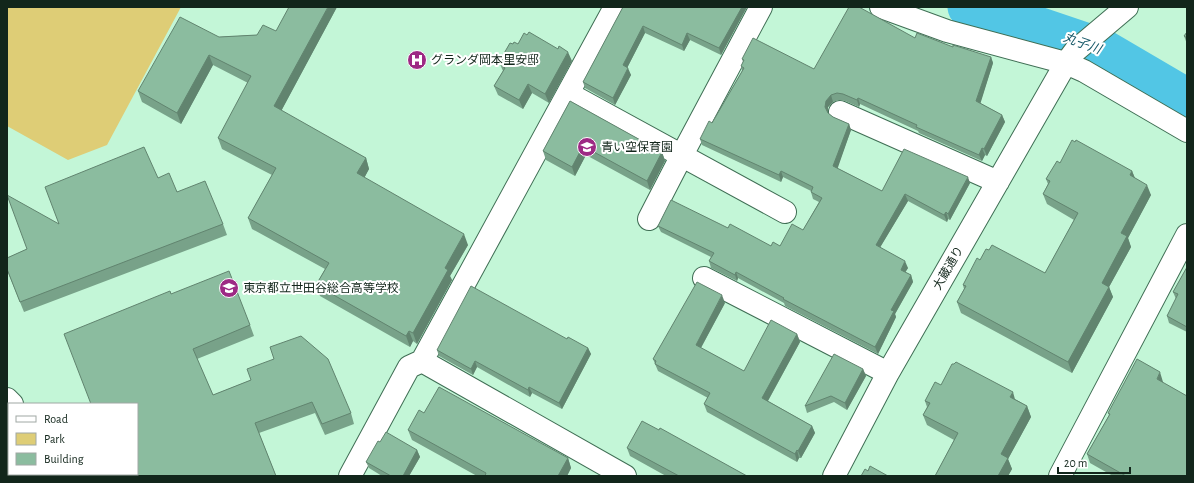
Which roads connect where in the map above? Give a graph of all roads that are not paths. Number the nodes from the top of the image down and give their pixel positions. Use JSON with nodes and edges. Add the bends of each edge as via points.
{"nodes":[{"id":1,"x":615,"y":7,"type":"edge"},
{"id":2,"x":762,"y":7,"type":"edge"},
{"id":3,"x":881,"y":7,"type":"edge"},
{"id":4,"x":1127,"y":7,"type":"edge"},
{"id":5,"x":1077,"y":50,"type":"junction"},
{"id":6,"x":569,"y":94,"type":"junction"},
{"id":7,"x":840,"y":112,"type":"dead end"},
{"id":8,"x":1187,"y":131,"type":"edge"},
{"id":9,"x":682,"y":155,"type":"junction"},
{"id":10,"x":998,"y":182,"type":"junction"},
{"id":11,"x":785,"y":212,"type":"dead end"},
{"id":12,"x":649,"y":219,"type":"dead end"},
{"id":13,"x":1187,"y":235,"type":"edge"},
{"id":14,"x":704,"y":278,"type":"dead end"},
{"id":15,"x":422,"y":361,"type":"junction"},
{"id":16,"x":888,"y":374,"type":"junction"},
{"id":17,"x":350,"y":476,"type":"edge"},
{"id":18,"x":625,"y":476,"type":"edge"},
{"id":19,"x":834,"y":476,"type":"edge"},
{"id":20,"x":1060,"y":476,"type":"edge"}],
"edges":[{"from":1,"to":6,"type":"street"},
{"from":2,"to":9,"type":"street"},
{"from":3,"to":5,"type":"street","via":[[947,31]]},
{"from":4,"to":5,"type":"street","name":"大蔵通り"},
{"from":5,"to":8,"type":"street","via":[[1084,70]]},
{"from":5,"to":10,"type":"street","name":"大蔵通り"},
{"from":6,"to":9,"type":"street"},
{"from":6,"to":15,"type":"street"},
{"from":7,"to":10,"type":"street"},
{"from":9,"to":11,"type":"street"},
{"from":9,"to":12,"type":"street"},
{"from":10,"to":16,"type":"street","name":"大蔵通り"},
{"from":13,"to":20,"type":"street"},
{"from":14,"to":16,"type":"street"},
{"from":15,"to":17,"type":"street","via":[[409,367]]},
{"from":15,"to":18,"type":"street"},
{"from":16,"to":19,"type":"street","name":"大蔵通り"}]}
